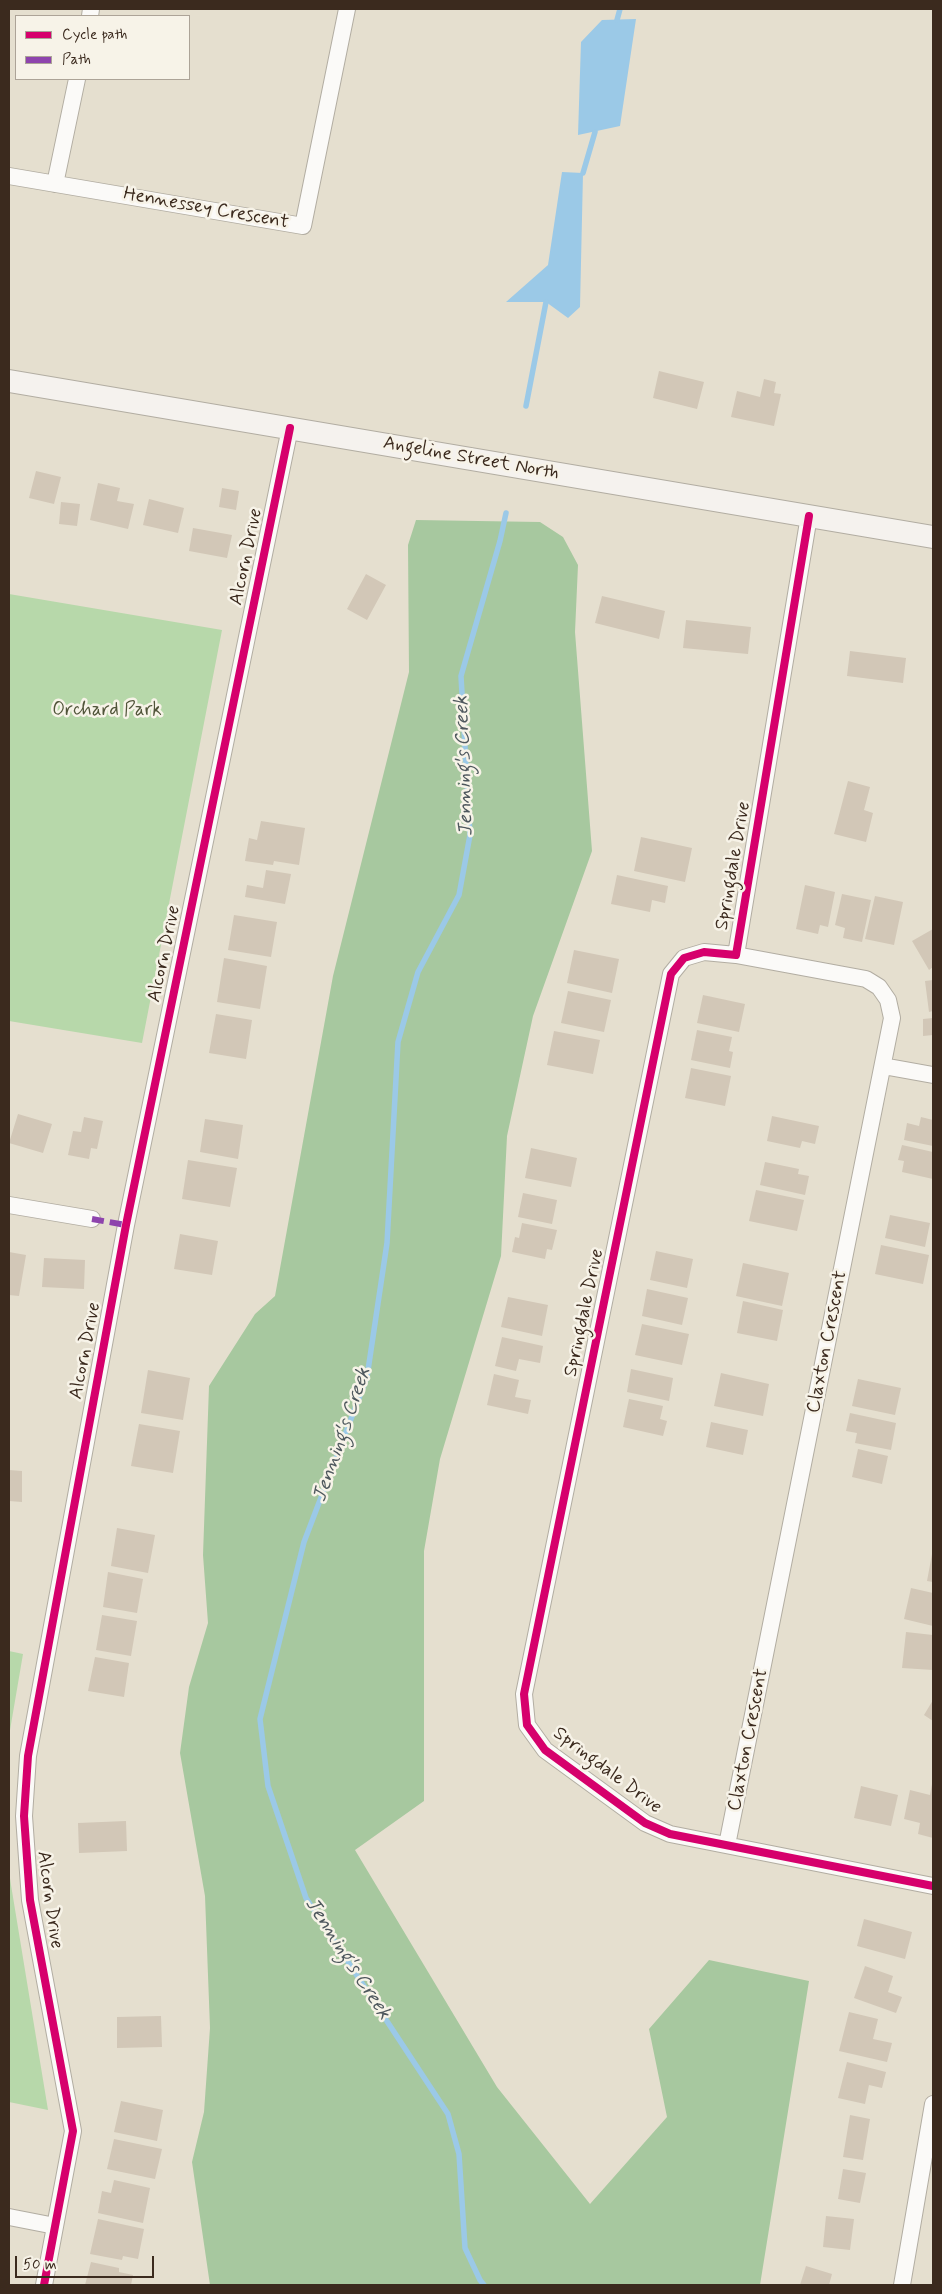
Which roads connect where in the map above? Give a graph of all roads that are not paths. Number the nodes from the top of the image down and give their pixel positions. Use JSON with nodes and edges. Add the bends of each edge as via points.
{"nodes":[{"id":1,"x":347,"y":9,"type":"edge"},
{"id":2,"x":77,"y":80,"type":"edge"},
{"id":3,"x":9,"y":176,"type":"edge"},
{"id":4,"x":55,"y":184,"type":"junction"},
{"id":5,"x":9,"y":381,"type":"edge"},
{"id":6,"x":290,"y":428,"type":"junction"},
{"id":7,"x":809,"y":516,"type":"junction"},
{"id":8,"x":933,"y":537,"type":"edge"},
{"id":9,"x":736,"y":955,"type":"junction"},
{"id":10,"x":883,"y":1066,"type":"junction"},
{"id":11,"x":933,"y":1075,"type":"edge"},
{"id":12,"x":9,"y":1205,"type":"edge"},
{"id":13,"x":92,"y":1219,"type":"dead end"},
{"id":14,"x":728,"y":1845,"type":"junction"},
{"id":15,"x":933,"y":1886,"type":"edge"},
{"id":16,"x":933,"y":2104,"type":"edge"},
{"id":17,"x":928,"y":2158,"type":"edge"},
{"id":18,"x":9,"y":2217,"type":"edge"},
{"id":19,"x":55,"y":2226,"type":"junction"},
{"id":20,"x":44,"y":2285,"type":"edge"},
{"id":21,"x":902,"y":2285,"type":"edge"}],
"edges":[{"from":1,"to":4,"type":"street","name":"Hennessey Crescent","via":[[304,226]]},
{"from":2,"to":4,"type":"street"},
{"from":3,"to":4,"type":"street","name":"Hennessey Crescent"},
{"from":5,"to":6,"type":"main road","name":"Angeline Street North"},
{"from":6,"to":7,"type":"main road","name":"Angeline Street North"},
{"from":6,"to":19,"type":"street","name":"Alcorn Drive","via":[[126,1225],[28,1756],[24,1816],[30,1900],[73,2131]]},
{"from":7,"to":8,"type":"main road","name":"Angeline Street North"},
{"from":7,"to":9,"type":"street","name":"Springdale Drive"},
{"from":9,"to":10,"type":"street","name":"Claxton Crescent","via":[[866,979],[879,987],[888,1000],[892,1018]]},
{"from":9,"to":14,"type":"street","name":"Springdale Drive","via":[[704,952],[684,958],[672,974],[524,1694],[527,1725],[545,1750],[645,1823],[670,1834]]},
{"from":10,"to":11,"type":"street"},
{"from":10,"to":14,"type":"street","name":"Claxton Crescent"},
{"from":12,"to":13,"type":"street"},
{"from":14,"to":15,"type":"street","name":"Springdale Drive"},
{"from":16,"to":17,"type":"street"},
{"from":17,"to":21,"type":"street"},
{"from":18,"to":19,"type":"street"},
{"from":19,"to":20,"type":"street","name":"Alcorn Drive"}]}
